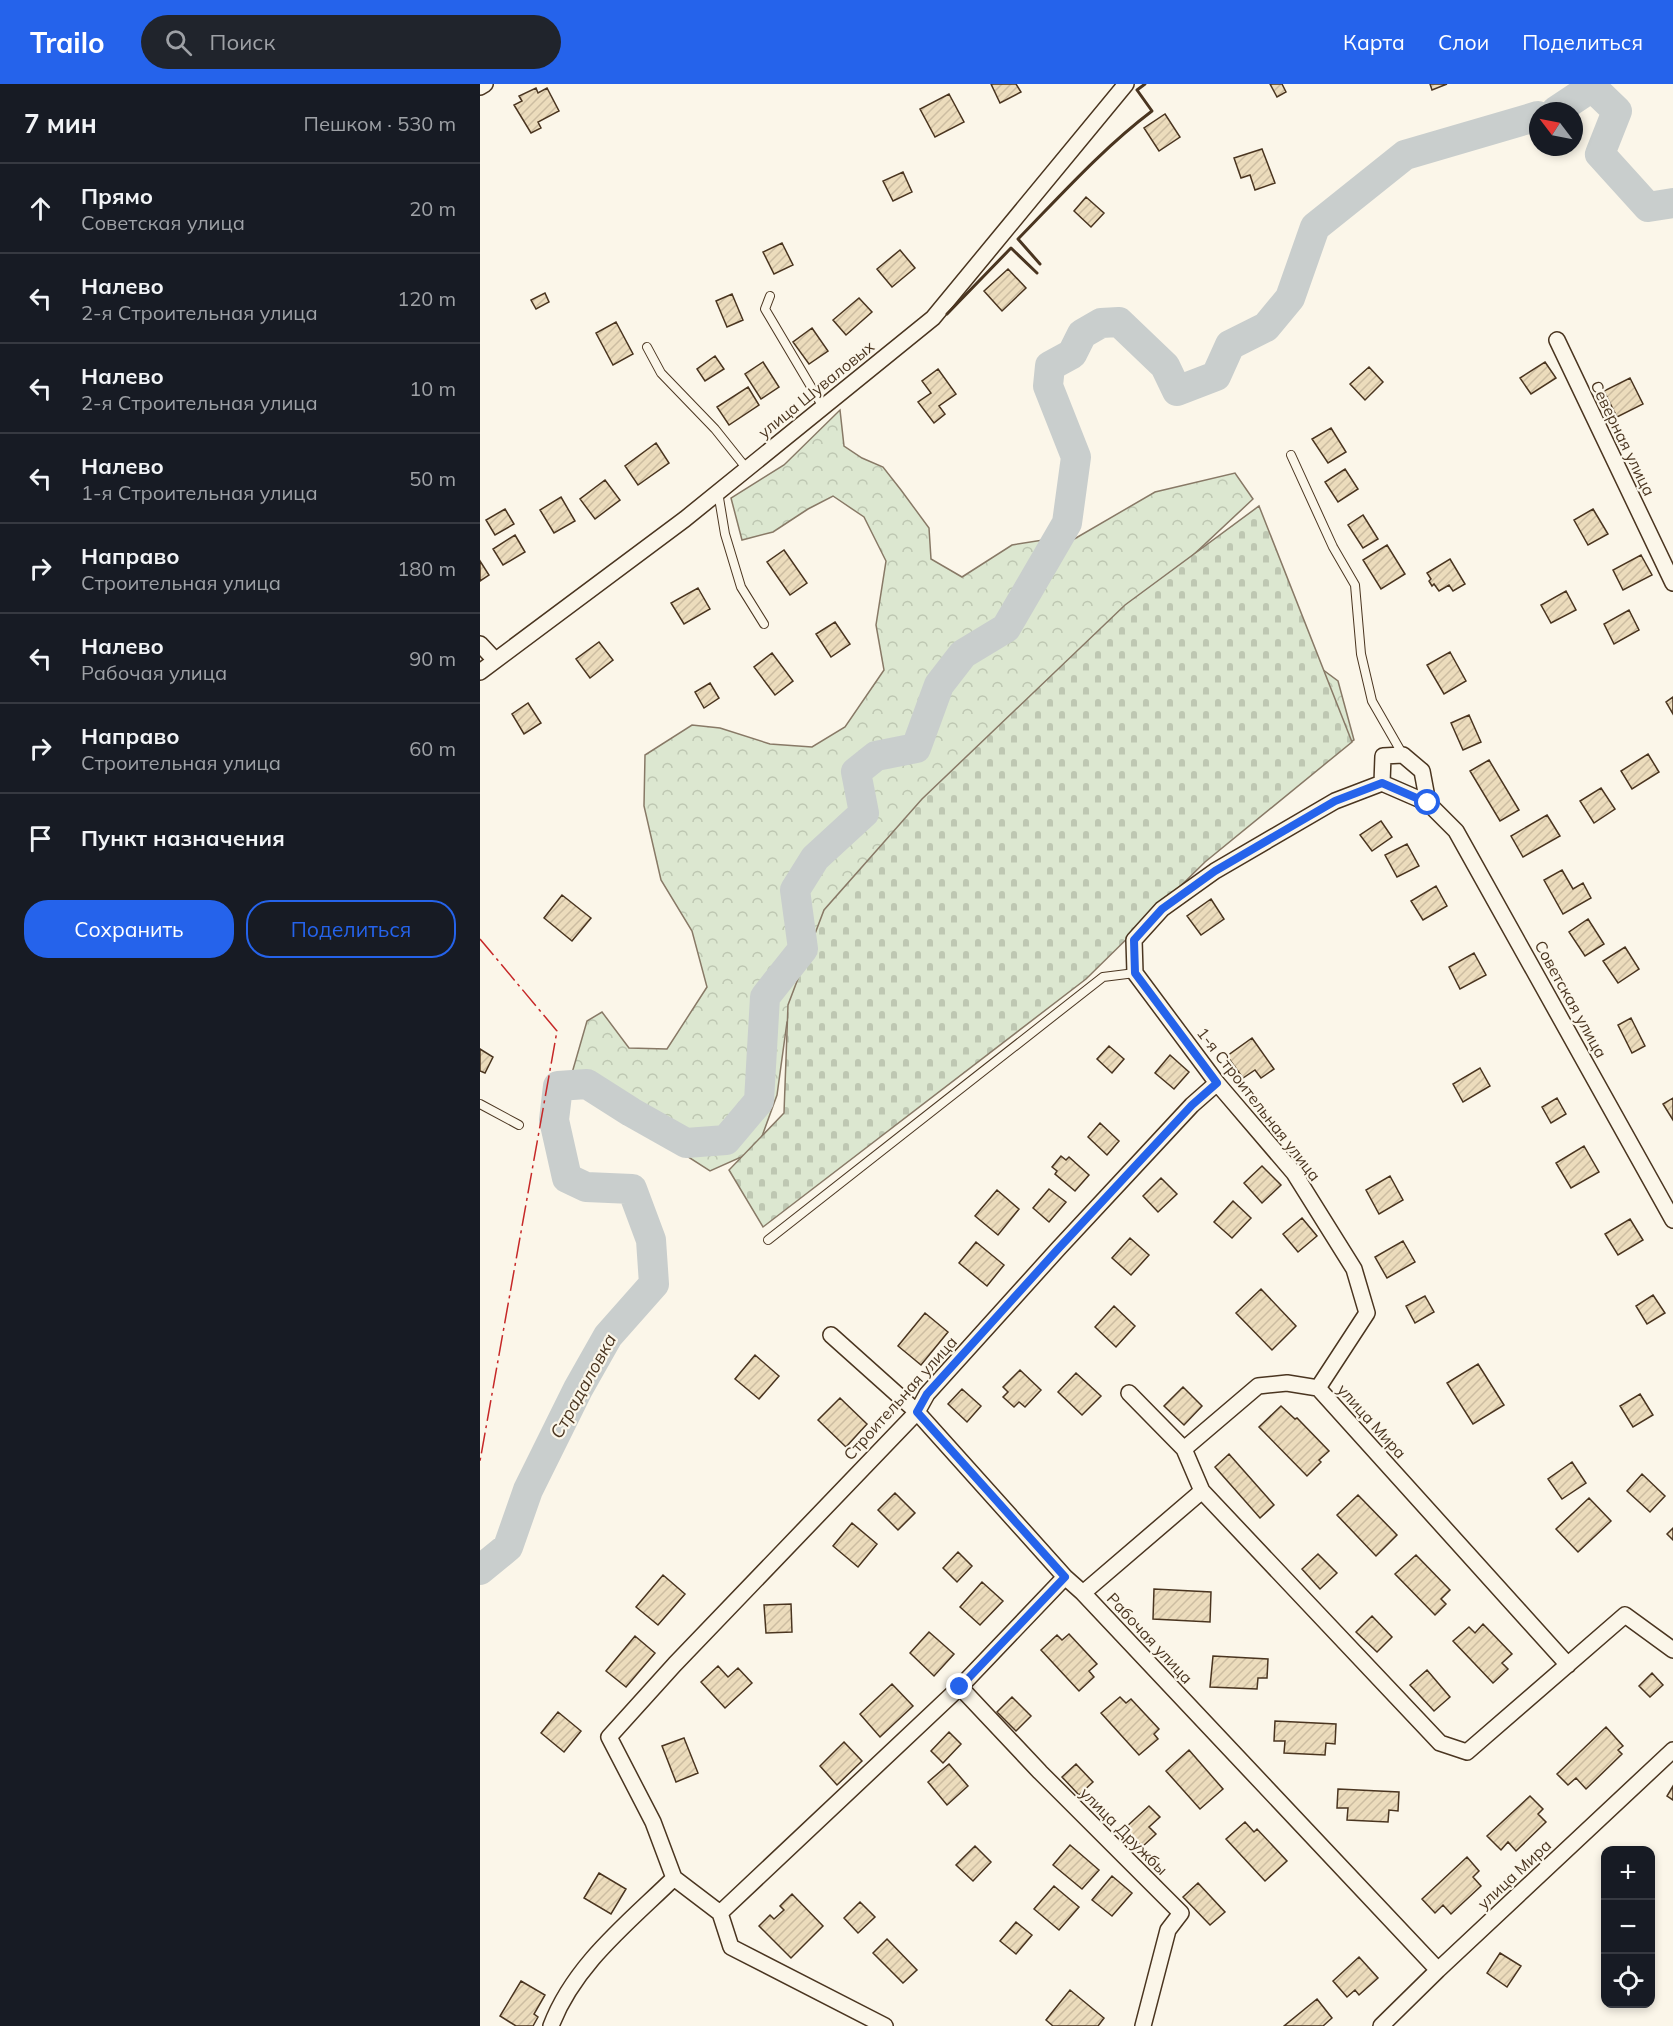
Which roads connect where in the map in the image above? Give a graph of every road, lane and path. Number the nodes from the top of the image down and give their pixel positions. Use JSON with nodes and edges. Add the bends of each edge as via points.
{"nodes":[{"id":1,"x":485,"y":84,"type":"edge"},
{"id":2,"x":1126,"y":84,"type":"edge"},
{"id":3,"x":480,"y":87,"type":"edge"},
{"id":4,"x":770,"y":296,"type":"dead end"},
{"id":5,"x":1557,"y":340,"type":"dead end"},
{"id":6,"x":647,"y":347,"type":"dead end"},
{"id":7,"x":823,"y":407,"type":"junction"},
{"id":8,"x":1291,"y":455,"type":"dead end"},
{"id":9,"x":747,"y":469,"type":"junction"},
{"id":10,"x":718,"y":492,"type":"junction"},
{"id":11,"x":1673,"y":583,"type":"edge"},
{"id":12,"x":764,"y":624,"type":"dead end"},
{"id":13,"x":480,"y":644,"type":"edge"},
{"id":14,"x":495,"y":660,"type":"junction"},
{"id":15,"x":480,"y":672,"type":"edge"},
{"id":16,"x":1403,"y":755,"type":"junction"},
{"id":17,"x":1382,"y":783,"type":"junction"},
{"id":18,"x":1428,"y":803,"type":"junction"},
{"id":19,"x":1135,"y":973,"type":"junction"},
{"id":20,"x":1217,"y":1083,"type":"junction"},
{"id":21,"x":480,"y":1104,"type":"edge"},
{"id":22,"x":519,"y":1125,"type":"dead end"},
{"id":23,"x":1673,"y":1220,"type":"edge"},
{"id":24,"x":768,"y":1240,"type":"dead end"},
{"id":25,"x":831,"y":1335,"type":"dead end"},
{"id":26,"x":1318,"y":1388,"type":"junction"},
{"id":27,"x":1128,"y":1393,"type":"dead end"},
{"id":28,"x":917,"y":1412,"type":"junction"},
{"id":29,"x":1184,"y":1449,"type":"junction"},
{"id":30,"x":1202,"y":1491,"type":"junction"},
{"id":31,"x":1065,"y":1577,"type":"junction"},
{"id":32,"x":1083,"y":1593,"type":"junction"},
{"id":33,"x":1673,"y":1650,"type":"edge"},
{"id":34,"x":1568,"y":1665,"type":"junction"},
{"id":35,"x":960,"y":1687,"type":"junction"},
{"id":36,"x":1673,"y":1750,"type":"edge"},
{"id":37,"x":674,"y":1878,"type":"junction"},
{"id":38,"x":720,"y":1913,"type":"junction"},
{"id":39,"x":1438,"y":1970,"type":"junction"},
{"id":40,"x":551,"y":2026,"type":"edge"},
{"id":41,"x":885,"y":2026,"type":"edge"},
{"id":42,"x":1143,"y":2026,"type":"edge"},
{"id":43,"x":1382,"y":2026,"type":"edge"}],
"edges":[{"from":1,"to":3,"type":"street"},
{"from":2,"to":7,"type":"street","name":"улица Шуваловых","via":[[933,318]]},
{"from":4,"to":7,"type":"lane","via":[[765,309]]},
{"from":5,"to":11,"type":"street","name":"Северная улица"},
{"from":6,"to":9,"type":"lane","via":[[662,373]]},
{"from":7,"to":9,"type":"street","name":"улица Шуваловых"},
{"from":8,"to":16,"type":"lane","via":[[1355,585],[1361,654],[1372,701]]},
{"from":9,"to":10,"type":"street","name":"улица Шуваловых"},
{"from":10,"to":12,"type":"lane","via":[[725,534],[741,587]]},
{"from":10,"to":14,"type":"street","name":"улица Шуваловых"},
{"from":13,"to":14,"type":"street"},
{"from":14,"to":15,"type":"street","name":"улица Шуваловых"},
{"from":16,"to":17,"type":"street","via":[[1383,756]]},
{"from":16,"to":18,"type":"street","via":[[1422,771]]},
{"from":17,"to":18,"type":"street","name":"Советская улица"},
{"from":17,"to":19,"type":"street","via":[[1335,801],[1282,831],[1162,909],[1134,940]]},
{"from":18,"to":23,"type":"street","name":"Советская улица","via":[[1456,831]]},
{"from":19,"to":20,"type":"street","name":"1-я Строительная улица"},
{"from":19,"to":24,"type":"lane","via":[[1103,977]]},
{"from":20,"to":26,"type":"street","name":"1-я Строительная улица","via":[[1294,1173],[1354,1269],[1367,1313]]},
{"from":20,"to":28,"type":"street","name":"Строительная улица","via":[[1058,1249],[927,1394]]},
{"from":21,"to":22,"type":"lane"},
{"from":25,"to":28,"type":"street","name":"Рабочая улица"},
{"from":26,"to":29,"type":"street","via":[[1287,1383],[1258,1386]]},
{"from":26,"to":34,"type":"street","name":"улица Мира"},
{"from":27,"to":29,"type":"street"},
{"from":28,"to":31,"type":"street","name":"Рабочая улица"},
{"from":28,"to":37,"type":"street","name":"Строительная улица","via":[[609,1737],[653,1822]]},
{"from":29,"to":30,"type":"street"},
{"from":30,"to":32,"type":"street"},
{"from":30,"to":34,"type":"street","via":[[1440,1743],[1467,1752]]},
{"from":31,"to":32,"type":"street","name":"Рабочая улица"},
{"from":31,"to":35,"type":"street"},
{"from":32,"to":39,"type":"street","name":"Рабочая улица"},
{"from":33,"to":34,"type":"street","via":[[1625,1616]]},
{"from":35,"to":38,"type":"street"},
{"from":35,"to":42,"type":"street","name":"улица Дружбы","via":[[1180,1913],[1168,1930]]},
{"from":36,"to":39,"type":"street","name":"улица Мира"},
{"from":37,"to":38,"type":"street"},
{"from":37,"to":40,"type":"street","via":[[591,1957]]},
{"from":38,"to":41,"type":"street","via":[[731,1947]]},
{"from":39,"to":43,"type":"street","name":"улица Мира"}]}
